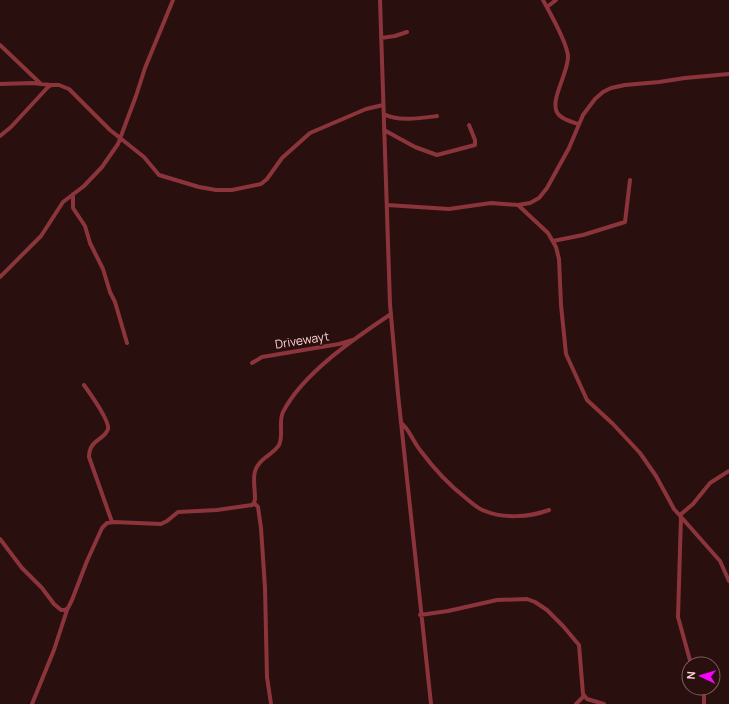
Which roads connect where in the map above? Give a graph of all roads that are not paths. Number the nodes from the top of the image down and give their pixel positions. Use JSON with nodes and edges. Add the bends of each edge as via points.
{"nodes":[{"id":1,"x":173,"y":0,"type":"edge"},
{"id":2,"x":380,"y":0,"type":"edge"},
{"id":3,"x":543,"y":0,"type":"edge"},
{"id":4,"x":556,"y":0,"type":"edge"},
{"id":5,"x":547,"y":7,"type":"junction"},
{"id":6,"x":407,"y":32,"type":"dead end"},
{"id":7,"x":381,"y":38,"type":"junction"},
{"id":8,"x":0,"y":45,"type":"edge"},
{"id":9,"x":729,"y":74,"type":"edge"},
{"id":10,"x":0,"y":84,"type":"edge"},
{"id":11,"x":41,"y":84,"type":"junction"},
{"id":12,"x":51,"y":85,"type":"junction"},
{"id":13,"x":383,"y":105,"type":"junction"},
{"id":14,"x":384,"y":114,"type":"junction"},
{"id":15,"x":437,"y":116,"type":"dead end"},
{"id":16,"x":578,"y":124,"type":"junction"},
{"id":17,"x":469,"y":126,"type":"dead end"},
{"id":18,"x":384,"y":130,"type":"junction"},
{"id":19,"x":0,"y":136,"type":"edge"},
{"id":20,"x":120,"y":138,"type":"junction"},
{"id":21,"x":630,"y":180,"type":"dead end"},
{"id":22,"x":73,"y":194,"type":"junction"},
{"id":23,"x":387,"y":205,"type":"junction"},
{"id":24,"x":518,"y":205,"type":"junction"},
{"id":25,"x":554,"y":242,"type":"junction"},
{"id":26,"x":0,"y":277,"type":"edge"},
{"id":27,"x":391,"y":314,"type":"junction"},
{"id":28,"x":356,"y":339,"type":"junction"},
{"id":29,"x":126,"y":343,"type":"dead end"},
{"id":30,"x":252,"y":363,"type":"dead end"},
{"id":31,"x":84,"y":384,"type":"dead end"},
{"id":32,"x":401,"y":423,"type":"junction"},
{"id":33,"x":729,"y":471,"type":"edge"},
{"id":34,"x":254,"y":503,"type":"junction"},
{"id":35,"x":549,"y":510,"type":"dead end"},
{"id":36,"x":680,"y":516,"type":"junction"},
{"id":37,"x":112,"y":522,"type":"junction"},
{"id":38,"x":0,"y":539,"type":"edge"},
{"id":39,"x":729,"y":581,"type":"edge"},
{"id":40,"x":67,"y":610,"type":"junction"},
{"id":41,"x":420,"y":615,"type":"junction"},
{"id":42,"x":690,"y":656,"type":"edge"},
{"id":43,"x":584,"y":696,"type":"junction"},
{"id":44,"x":32,"y":704,"type":"edge"},
{"id":45,"x":272,"y":704,"type":"edge"},
{"id":46,"x":430,"y":704,"type":"edge"},
{"id":47,"x":576,"y":704,"type":"edge"},
{"id":48,"x":604,"y":704,"type":"edge"}],
"edges":[{"from":1,"to":20,"type":"street"},
{"from":2,"to":7,"type":"street"},
{"from":3,"to":5,"type":"street"},
{"from":4,"to":5,"type":"street"},
{"from":5,"to":16,"type":"street","via":[[568,54],[567,69],[555,101],[557,113]]},
{"from":6,"to":7,"type":"street"},
{"from":7,"to":13,"type":"street"},
{"from":8,"to":11,"type":"street"},
{"from":9,"to":16,"type":"street","via":[[625,84],[611,88],[595,100]]},
{"from":10,"to":11,"type":"street"},
{"from":11,"to":12,"type":"street"},
{"from":12,"to":19,"type":"street"},
{"from":12,"to":20,"type":"street","via":[[69,89]]},
{"from":13,"to":14,"type":"street"},
{"from":13,"to":20,"type":"street","via":[[366,109],[306,136],[282,158],[264,182],[232,190],[209,190],[160,176],[144,157]]},
{"from":14,"to":15,"type":"street","via":[[388,117],[414,119]]},
{"from":14,"to":18,"type":"street"},
{"from":16,"to":24,"type":"street","via":[[569,148],[542,194],[535,201]]},
{"from":17,"to":18,"type":"street","via":[[475,140],[474,145],[437,155],[414,147]]},
{"from":18,"to":23,"type":"street"},
{"from":20,"to":22,"type":"street","via":[[102,167]]},
{"from":21,"to":25,"type":"street","via":[[625,222]]},
{"from":22,"to":26,"type":"street","via":[[62,204],[40,236]]},
{"from":22,"to":29,"type":"street","via":[[73,208],[83,222],[103,269]]},
{"from":23,"to":24,"type":"street","via":[[449,209],[491,203]]},
{"from":23,"to":27,"type":"street"},
{"from":24,"to":25,"type":"street"},
{"from":25,"to":36,"type":"street","via":[[559,259],[566,354],[591,405],[640,453]]},
{"from":27,"to":28,"type":"street"},
{"from":27,"to":32,"type":"street"},
{"from":28,"to":30,"type":"street","name":"Drivewayt","via":[[262,357]]},
{"from":28,"to":34,"type":"street","via":[[306,380],[288,404],[281,418],[279,446],[259,462],[255,470]]},
{"from":31,"to":37,"type":"street","via":[[108,426],[107,431],[91,446],[88,455]]},
{"from":32,"to":35,"type":"street","via":[[406,426],[414,442],[443,478],[483,511],[502,515],[530,515]]},
{"from":32,"to":41,"type":"street"},
{"from":33,"to":36,"type":"street","via":[[710,483]]},
{"from":34,"to":37,"type":"street","via":[[250,506],[217,510],[178,512],[161,524]]},
{"from":34,"to":45,"type":"street","via":[[258,507],[261,528],[267,672]]},
{"from":36,"to":39,"type":"street","via":[[720,561]]},
{"from":36,"to":42,"type":"street","via":[[678,617]]},
{"from":37,"to":40,"type":"street","via":[[102,528]]},
{"from":38,"to":40,"type":"street","via":[[57,607]]},
{"from":40,"to":44,"type":"street"},
{"from":41,"to":43,"type":"street","via":[[497,600],[535,602],[547,610],[578,645]]},
{"from":41,"to":46,"type":"street"},
{"from":43,"to":47,"type":"street"},
{"from":43,"to":48,"type":"street"}]}
